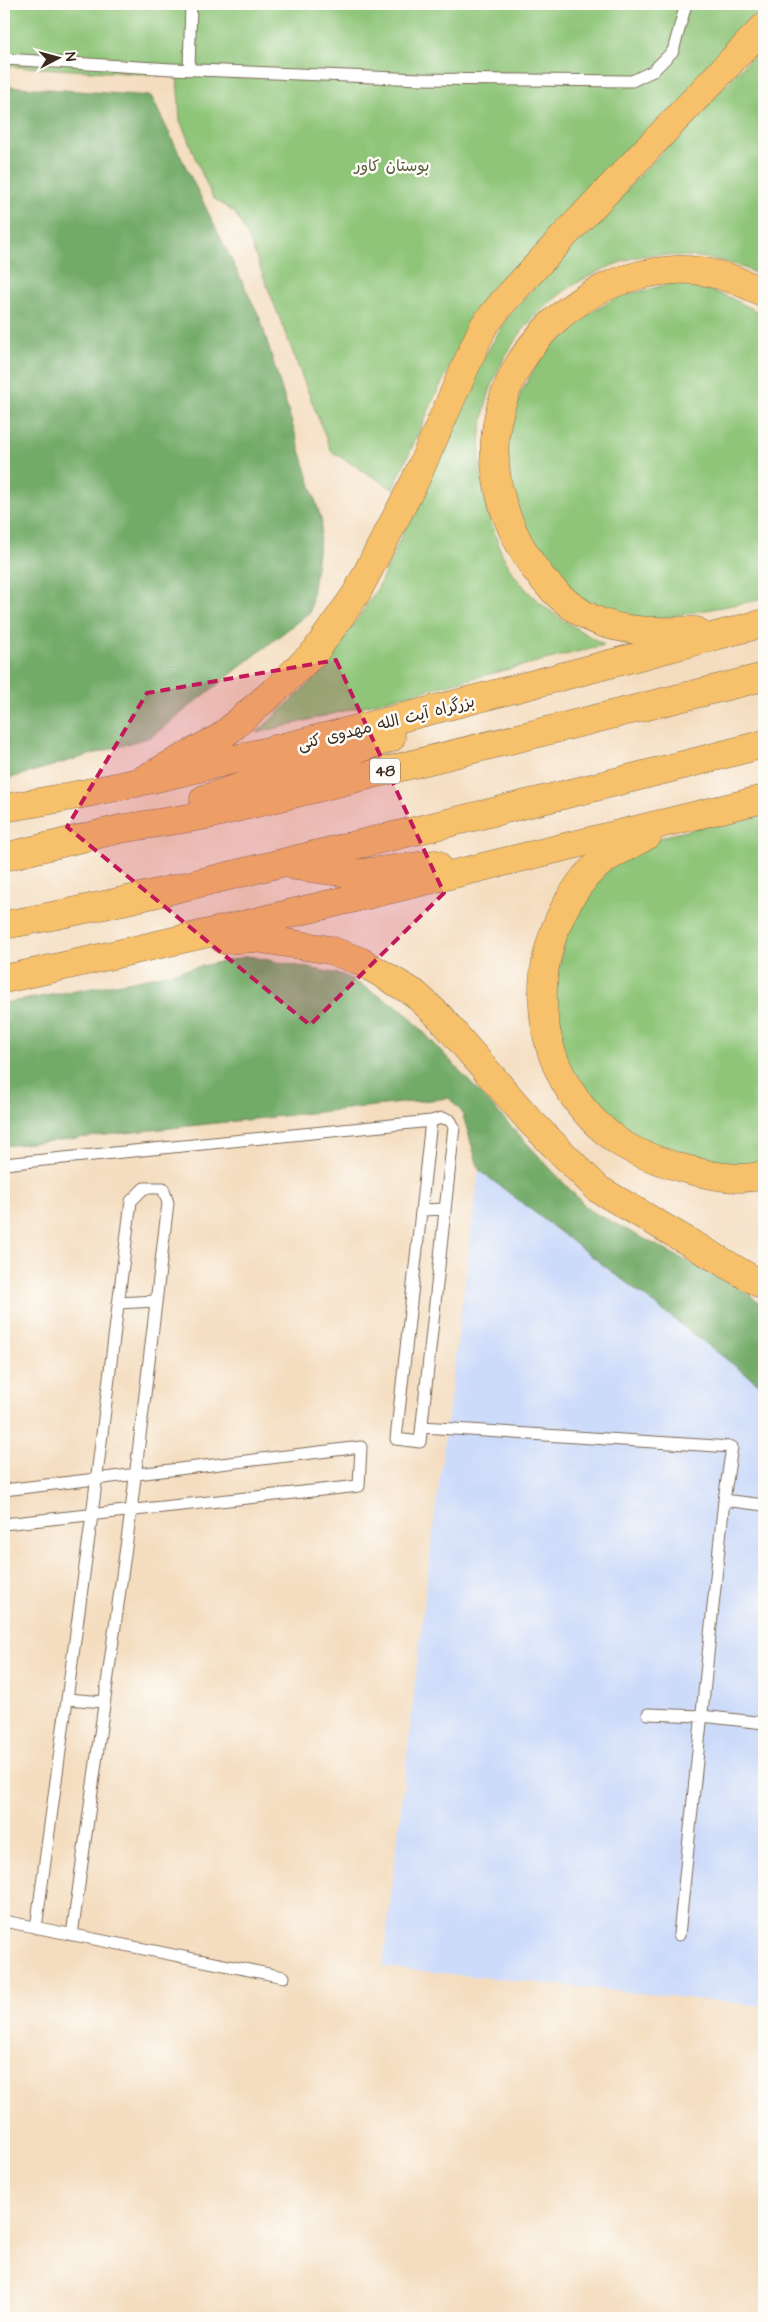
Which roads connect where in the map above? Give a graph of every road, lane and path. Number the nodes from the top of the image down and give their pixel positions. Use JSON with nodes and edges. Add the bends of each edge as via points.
{"nodes":[{"id":1,"x":191,"y":4,"type":"edge"},
{"id":2,"x":686,"y":4,"type":"edge"},
{"id":3,"x":764,"y":27,"type":"edge"},
{"id":4,"x":4,"y":59,"type":"edge"},
{"id":5,"x":189,"y":69,"type":"junction"},
{"id":6,"x":764,"y":293,"type":"edge"},
{"id":7,"x":764,"y":623,"type":"edge"},
{"id":8,"x":730,"y":632,"type":"junction"},
{"id":9,"x":764,"y":677,"type":"edge"},
{"id":10,"x":448,"y":708,"type":"junction"},
{"id":11,"x":764,"y":744,"type":"edge"},
{"id":12,"x":138,"y":783,"type":"junction"},
{"id":13,"x":764,"y":799,"type":"edge"},
{"id":14,"x":4,"y":808,"type":"edge"},
{"id":15,"x":675,"y":820,"type":"junction"},
{"id":16,"x":120,"y":829,"type":"junction"},
{"id":17,"x":526,"y":856,"type":"junction"},
{"id":18,"x":4,"y":857,"type":"edge"},
{"id":19,"x":279,"y":864,"type":"junction"},
{"id":20,"x":4,"y":925,"type":"edge"},
{"id":21,"x":175,"y":942,"type":"junction"},
{"id":22,"x":4,"y":978,"type":"edge"},
{"id":23,"x":431,"y":1121,"type":"junction"},
{"id":24,"x":4,"y":1164,"type":"edge"},
{"id":25,"x":764,"y":1175,"type":"edge"},
{"id":26,"x":422,"y":1210,"type":"junction"},
{"id":27,"x":445,"y":1210,"type":"junction"},
{"id":28,"x":764,"y":1286,"type":"edge"},
{"id":29,"x":156,"y":1301,"type":"junction"},
{"id":30,"x":118,"y":1303,"type":"junction"},
{"id":31,"x":422,"y":1427,"type":"junction"},
{"id":32,"x":135,"y":1474,"type":"junction"},
{"id":33,"x":95,"y":1479,"type":"junction"},
{"id":34,"x":4,"y":1490,"type":"edge"},
{"id":35,"x":724,"y":1500,"type":"junction"},
{"id":36,"x":764,"y":1505,"type":"edge"},
{"id":37,"x":131,"y":1511,"type":"junction"},
{"id":38,"x":92,"y":1515,"type":"junction"},
{"id":39,"x":4,"y":1524,"type":"edge"},
{"id":40,"x":67,"y":1699,"type":"junction"},
{"id":41,"x":104,"y":1702,"type":"junction"},
{"id":42,"x":648,"y":1714,"type":"dead end"},
{"id":43,"x":702,"y":1716,"type":"junction"},
{"id":44,"x":764,"y":1723,"type":"edge"},
{"id":45,"x":4,"y":1921,"type":"edge"},
{"id":46,"x":36,"y":1928,"type":"junction"},
{"id":47,"x":72,"y":1935,"type":"junction"},
{"id":48,"x":679,"y":1935,"type":"dead end"},
{"id":49,"x":284,"y":1977,"type":"dead end"}],
"edges":[{"from":1,"to":5,"type":"lane"},
{"from":2,"to":5,"type":"lane","via":[[673,51],[653,71],[632,81],[422,79]]},
{"from":3,"to":12,"type":"highway","via":[[559,242],[484,326],[415,481],[356,594],[315,652],[221,737]]},
{"from":4,"to":5,"type":"lane"},
{"from":6,"to":8,"type":"highway","via":[[718,275],[675,270],[607,285],[578,301],[549,325],[527,352],[511,380],[495,439],[500,501],[512,534],[542,578],[575,608],[601,623],[632,630]]},
{"from":7,"to":8,"type":"highway","name":"بزرگراه آیت الله مهدوی کنی"},
{"from":8,"to":10,"type":"highway","name":"بزرگراه آیت الله مهدوی کنی"},
{"from":9,"to":16,"type":"highway","number":"48","via":[[208,815]]},
{"from":10,"to":12,"type":"highway","name":"بزرگراه آیت الله مهدوی کنی"},
{"from":10,"to":16,"type":"highway","via":[[391,738],[138,820]]},
{"from":11,"to":19,"type":"highway","via":[[625,781]]},
{"from":12,"to":14,"type":"highway","name":"بزرگراه آیت الله مهدوی کنی"},
{"from":13,"to":15,"type":"highway"},
{"from":15,"to":17,"type":"highway"},
{"from":15,"to":25,"type":"highway","via":[[611,855],[586,877],[568,902],[554,930],[543,972],[542,1006],[548,1042],[559,1071],[582,1109],[624,1145],[654,1159],[712,1177]]},
{"from":16,"to":18,"type":"highway","number":"48"},
{"from":17,"to":19,"type":"highway","via":[[354,874]]},
{"from":17,"to":21,"type":"highway"},
{"from":19,"to":20,"type":"highway"},
{"from":21,"to":22,"type":"highway"},
{"from":21,"to":28,"type":"highway","via":[[256,938],[304,944],[360,961],[387,976],[414,993],[440,1017],[531,1122],[598,1189]]},
{"from":23,"to":24,"type":"lane"},
{"from":23,"to":26,"type":"lane"},
{"from":23,"to":27,"type":"lane","via":[[450,1120],[454,1128]]},
{"from":26,"to":27,"type":"lane"},
{"from":26,"to":31,"type":"lane","via":[[396,1439],[420,1442]]},
{"from":27,"to":31,"type":"lane"},
{"from":29,"to":30,"type":"lane"},
{"from":29,"to":30,"type":"lane","via":[[168,1203],[164,1188],[144,1188],[131,1201]]},
{"from":29,"to":32,"type":"lane"},
{"from":30,"to":33,"type":"lane"},
{"from":31,"to":35,"type":"lane","via":[[732,1447]]},
{"from":32,"to":33,"type":"lane"},
{"from":32,"to":37,"type":"lane"},
{"from":32,"to":37,"type":"lane","via":[[361,1447],[360,1486]]},
{"from":33,"to":34,"type":"lane"},
{"from":33,"to":38,"type":"lane"},
{"from":35,"to":36,"type":"lane"},
{"from":35,"to":43,"type":"lane"},
{"from":37,"to":38,"type":"lane"},
{"from":37,"to":41,"type":"lane"},
{"from":38,"to":39,"type":"lane"},
{"from":38,"to":40,"type":"lane"},
{"from":40,"to":41,"type":"lane"},
{"from":40,"to":46,"type":"lane"},
{"from":41,"to":47,"type":"lane"},
{"from":42,"to":43,"type":"lane"},
{"from":43,"to":44,"type":"lane"},
{"from":43,"to":48,"type":"lane"},
{"from":45,"to":46,"type":"lane"},
{"from":46,"to":47,"type":"lane"},
{"from":47,"to":49,"type":"lane"}]}
